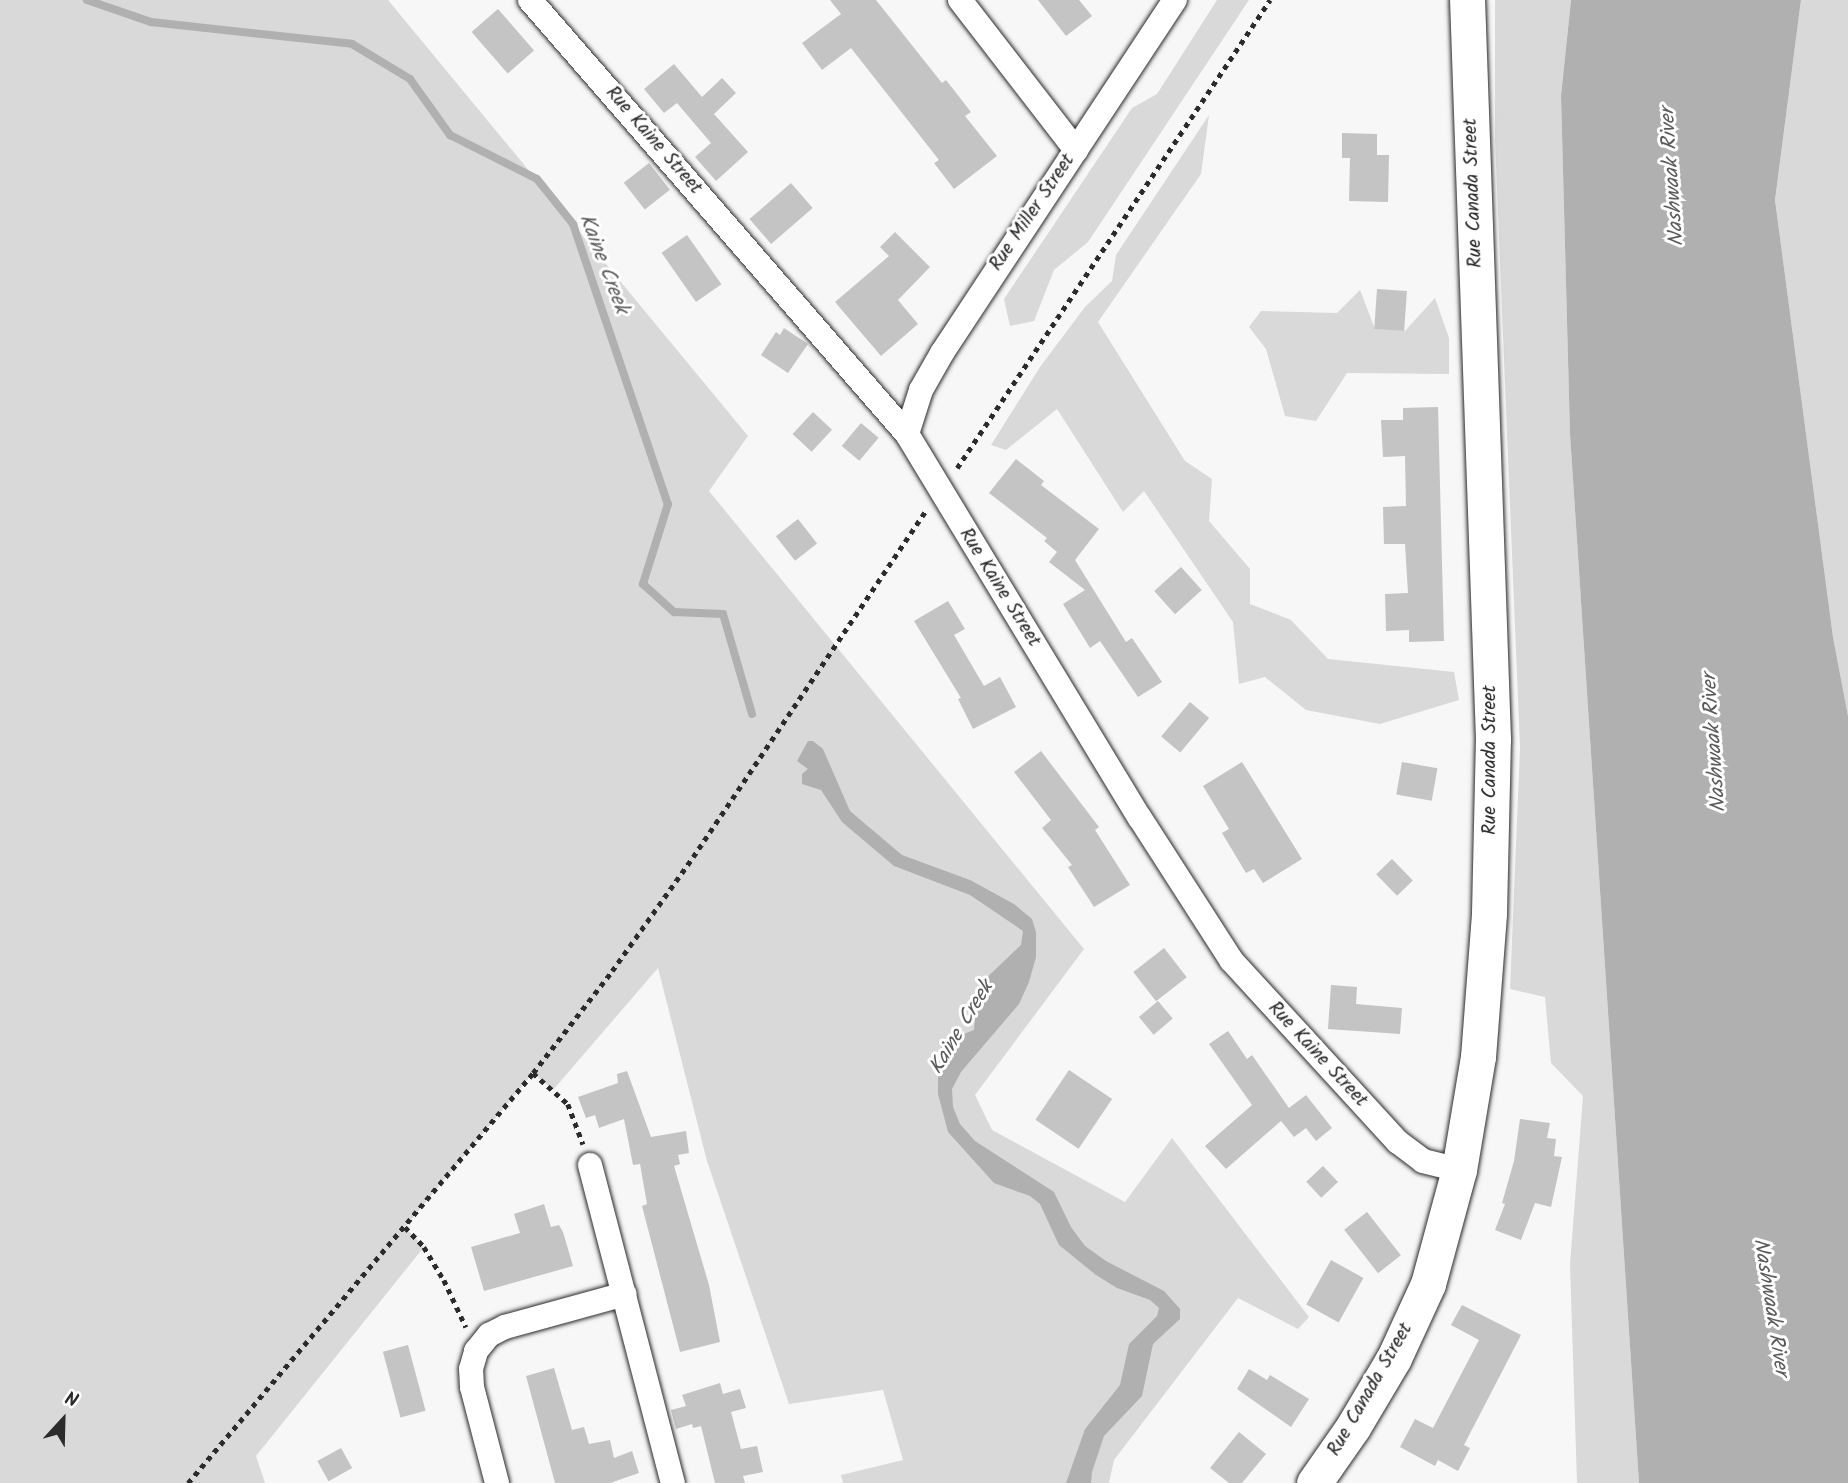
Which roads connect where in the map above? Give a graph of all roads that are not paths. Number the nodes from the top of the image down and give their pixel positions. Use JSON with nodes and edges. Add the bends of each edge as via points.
{"nodes":[{"id":1,"x":530,"y":0,"type":"edge"},
{"id":2,"x":960,"y":0,"type":"edge"},
{"id":3,"x":1175,"y":0,"type":"edge"},
{"id":4,"x":1467,"y":0,"type":"edge"},
{"id":5,"x":1076,"y":150,"type":"junction"},
{"id":6,"x":907,"y":434,"type":"junction"},
{"id":7,"x":590,"y":1165,"type":"road end"},
{"id":8,"x":1459,"y":1170,"type":"junction"},
{"id":9,"x":625,"y":1294,"type":"junction"},
{"id":10,"x":497,"y":1483,"type":"edge"},
{"id":11,"x":673,"y":1483,"type":"edge"},
{"id":12,"x":1314,"y":1483,"type":"edge"}],
"edges":[{"from":1,"to":6,"type":"street","name":"Rue Kaine Street"},
{"from":2,"to":5,"type":"street"},
{"from":3,"to":5,"type":"street","name":"Rue Miller Street"},
{"from":4,"to":8,"type":"main road","name":"Rue Canada Street","via":[[1493,739],[1485,986]]},
{"from":5,"to":6,"type":"street","name":"Rue Miller Street","via":[[942,353],[921,390]]},
{"from":6,"to":8,"type":"street","name":"Rue Kaine Street","via":[[1231,960],[1398,1142],[1423,1161]]},
{"from":7,"to":9,"type":"street"},
{"from":8,"to":12,"type":"main road","name":"Rue Canada Street","via":[[1428,1284],[1394,1358]]},
{"from":9,"to":10,"type":"street","via":[[505,1327],[489,1335],[476,1351],[472,1387]]},
{"from":9,"to":11,"type":"street"}]}
